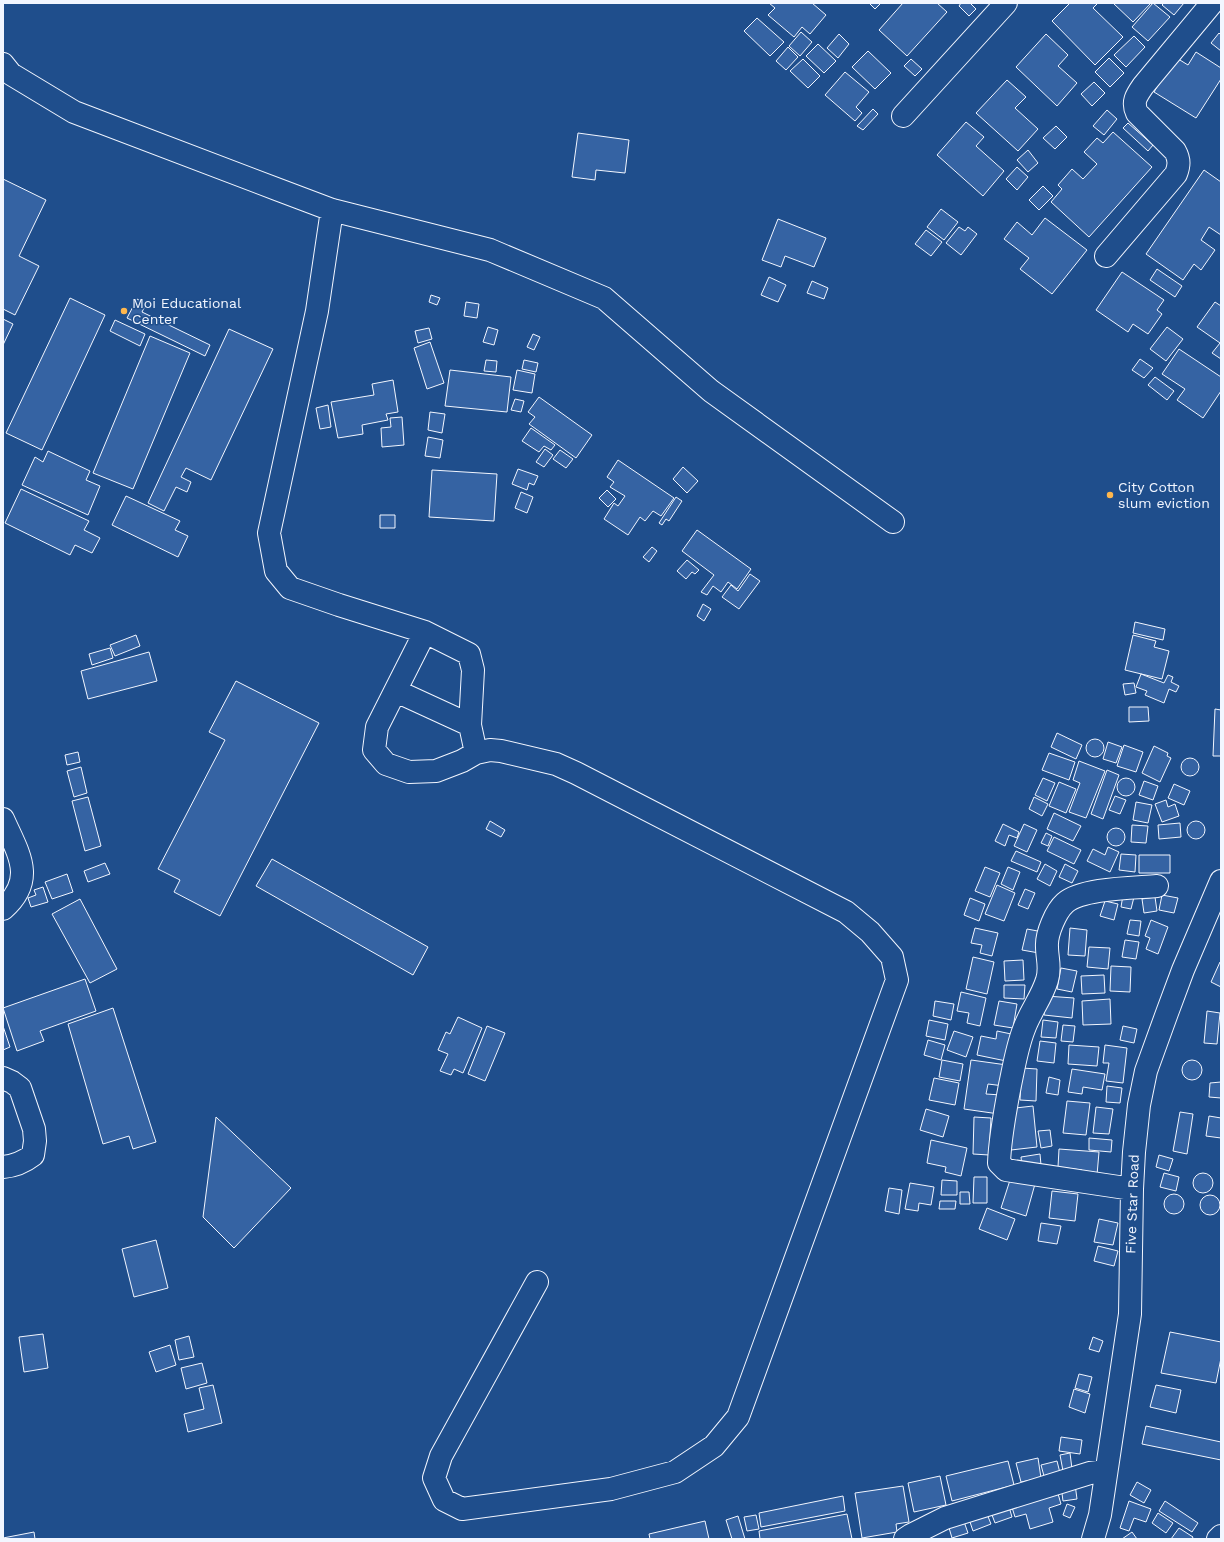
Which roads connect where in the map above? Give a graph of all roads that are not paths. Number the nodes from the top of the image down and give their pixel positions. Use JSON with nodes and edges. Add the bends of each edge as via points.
{"nodes":[{"id":1,"x":1006,"y":3,"type":"edge"},
{"id":2,"x":1212,"y":3,"type":"edge"},
{"id":3,"x":3,"y":64,"type":"edge"},
{"id":4,"x":903,"y":116,"type":"dead end"},
{"id":5,"x":332,"y":210,"type":"junction"},
{"id":6,"x":1106,"y":256,"type":"dead end"},
{"id":7,"x":894,"y":522,"type":"dead end"},
{"id":8,"x":425,"y":632,"type":"junction"},
{"id":9,"x":396,"y":691,"type":"junction"},
{"id":10,"x":470,"y":725,"type":"junction"},
{"id":11,"x":476,"y":753,"type":"junction"},
{"id":12,"x":3,"y":819,"type":"edge"},
{"id":13,"x":1221,"y":881,"type":"edge"},
{"id":14,"x":1157,"y":886,"type":"dead end"},
{"id":15,"x":3,"y":909,"type":"edge"},
{"id":16,"x":3,"y":1078,"type":"edge"},
{"id":17,"x":3,"y":1167,"type":"edge"},
{"id":18,"x":1132,"y":1189,"type":"junction"},
{"id":19,"x":537,"y":1282,"type":"dead end"},
{"id":20,"x":1106,"y":1471,"type":"junction"},
{"id":21,"x":1221,"y":1536,"type":"edge"},
{"id":22,"x":905,"y":1539,"type":"edge"},
{"id":23,"x":1093,"y":1539,"type":"edge"},
{"id":24,"x":1218,"y":1539,"type":"edge"}],
"edges":[{"from":1,"to":4,"type":"street"},
{"from":2,"to":6,"type":"street","via":[[1143,86],[1135,100],[1137,113],[1175,151],[1179,165],[1176,174]]},
{"from":3,"to":5,"type":"street","via":[[11,74],[74,112]]},
{"from":5,"to":7,"type":"street","via":[[490,250],[604,298],[710,391]]},
{"from":5,"to":8,"type":"street","via":[[317,311],[269,533],[273,558],[276,571],[290,588]]},
{"from":8,"to":9,"type":"street"},
{"from":8,"to":10,"type":"street","via":[[469,654],[473,670]]},
{"from":9,"to":10,"type":"street"},
{"from":9,"to":11,"type":"street","via":[[377,727],[374,750],[386,764],[409,772],[436,771]]},
{"from":10,"to":11,"type":"street"},
{"from":11,"to":19,"type":"street","via":[[501,751],[556,764],[846,912],[870,932],[892,957],[897,980],[738,1417],[714,1446],[675,1472],[611,1489],[462,1509],[444,1500],[434,1478],[441,1456]]},
{"from":12,"to":15,"type":"street","via":[[22,859],[22,879],[17,894]]},
{"from":13,"to":18,"type":"street","name":"Five Star Road","via":[[1183,970],[1146,1071],[1136,1129]]},
{"from":14,"to":18,"type":"street","via":[[1075,896],[1064,904],[1052,922],[1046,945],[1050,970],[1018,1045],[1004,1111],[999,1156],[999,1163],[1006,1170]]},
{"from":16,"to":17,"type":"street","via":[[20,1088],[34,1129],[35,1141],[33,1155],[25,1162]]},
{"from":18,"to":20,"type":"street","name":"Five Star Road","via":[[1130,1314]]},
{"from":20,"to":22,"type":"street","via":[[1090,1473],[945,1518]]},
{"from":20,"to":23,"type":"street","name":"Five Star Road","via":[[1100,1515]]},
{"from":21,"to":24,"type":"street"}]}
